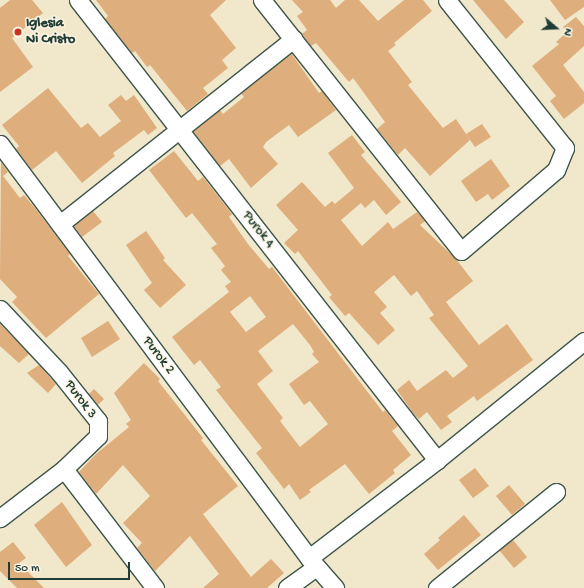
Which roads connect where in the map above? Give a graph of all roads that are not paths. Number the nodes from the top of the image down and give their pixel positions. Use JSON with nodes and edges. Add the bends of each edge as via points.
{"nodes":[{"id":1,"x":78,"y":0,"type":"edge"},
{"id":2,"x":262,"y":0,"type":"edge"},
{"id":3,"x":447,"y":0,"type":"edge"},
{"id":4,"x":293,"y":39,"type":"junction"},
{"id":5,"x":180,"y":130,"type":"junction"},
{"id":6,"x":0,"y":144,"type":"edge"},
{"id":7,"x":60,"y":224,"type":"junction"},
{"id":8,"x":0,"y":309,"type":"edge"},
{"id":9,"x":584,"y":341,"type":"edge"},
{"id":10,"x":437,"y":460,"type":"junction"},
{"id":11,"x":64,"y":469,"type":"junction"},
{"id":12,"x":556,"y":492,"type":"dead end"},
{"id":13,"x":0,"y":518,"type":"edge"},
{"id":14,"x":313,"y":563,"type":"junction"},
{"id":15,"x":155,"y":588,"type":"edge"},
{"id":16,"x":287,"y":588,"type":"edge"},
{"id":17,"x":334,"y":588,"type":"edge"},
{"id":18,"x":437,"y":588,"type":"edge"}],
"edges":[{"from":1,"to":5,"type":"street","name":"Purok 4"},
{"from":2,"to":4,"type":"street"},
{"from":3,"to":4,"type":"street","via":[[565,148],[556,170],[461,251]]},
{"from":4,"to":5,"type":"street"},
{"from":5,"to":7,"type":"street"},
{"from":5,"to":10,"type":"street","name":"Purok 4"},
{"from":6,"to":7,"type":"street","name":"Purok 2"},
{"from":7,"to":14,"type":"street","name":"Purok 2"},
{"from":8,"to":11,"type":"street","name":"Purok 3","via":[[59,372],[98,421],[98,436]]},
{"from":9,"to":10,"type":"street"},
{"from":10,"to":14,"type":"street"},
{"from":11,"to":13,"type":"street","name":"Purok 3"},
{"from":11,"to":15,"type":"street"},
{"from":12,"to":18,"type":"street"},
{"from":14,"to":16,"type":"street"},
{"from":14,"to":17,"type":"street","name":"Purok 2"}]}
